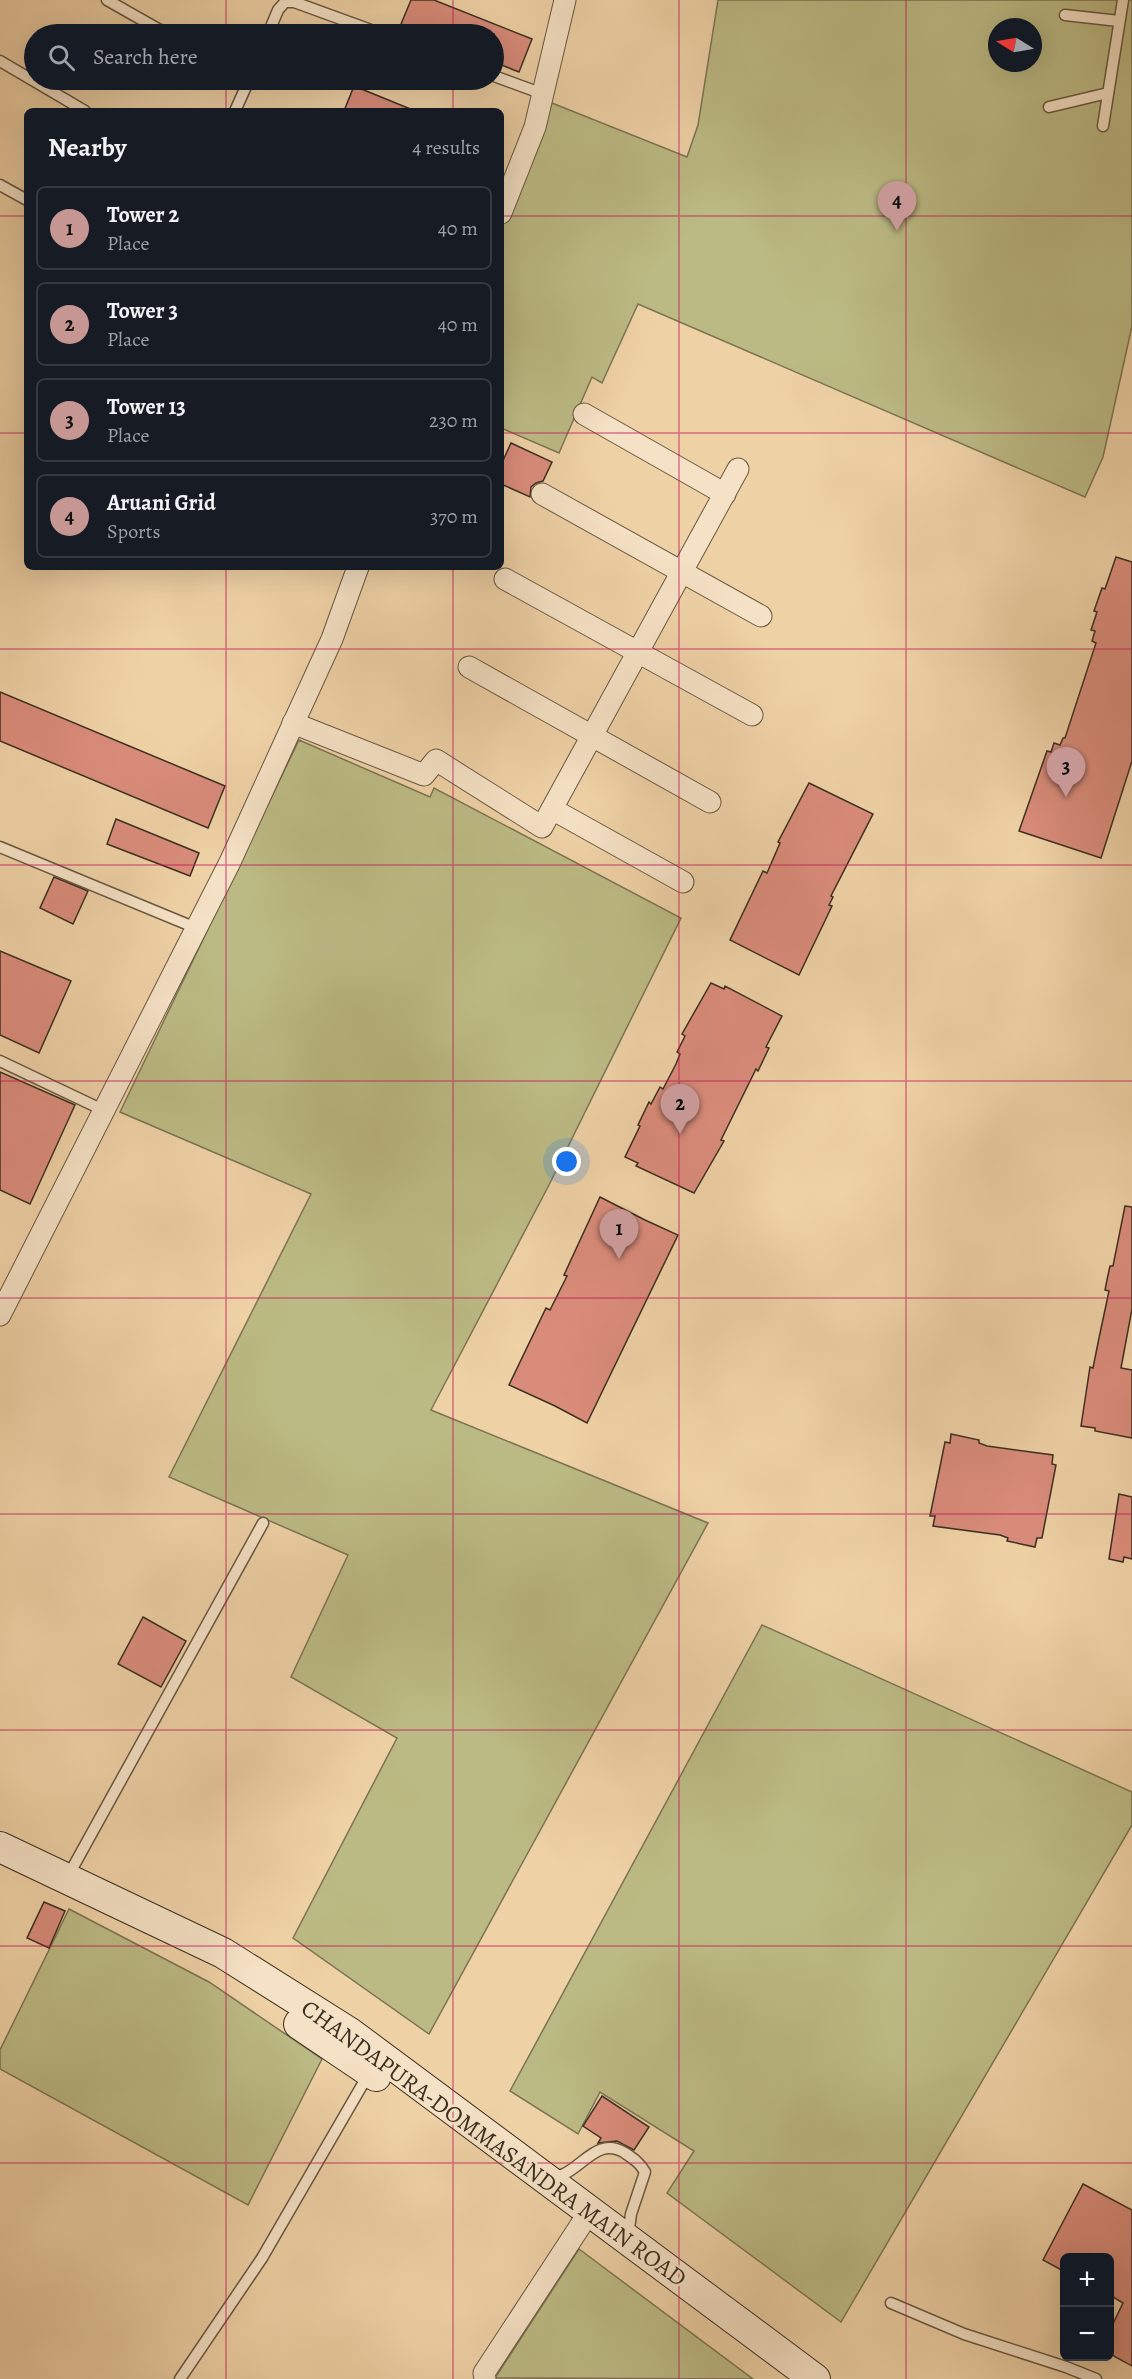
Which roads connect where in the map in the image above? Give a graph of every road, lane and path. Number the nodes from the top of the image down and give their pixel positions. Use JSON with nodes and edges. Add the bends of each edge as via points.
{"nodes":[{"id":1,"x":107,"y":0,"type":"edge"},
{"id":2,"x":566,"y":0,"type":"edge"},
{"id":3,"x":1123,"y":0,"type":"edge"},
{"id":4,"x":1065,"y":15,"type":"dead end"},
{"id":5,"x":1119,"y":21,"type":"junction"},
{"id":6,"x":149,"y":24,"type":"edge"},
{"id":7,"x":272,"y":24,"type":"edge"},
{"id":8,"x":354,"y":24,"type":"edge"},
{"id":9,"x":0,"y":61,"type":"edge"},
{"id":10,"x":24,"y":75,"type":"edge"},
{"id":11,"x":504,"y":80,"type":"edge"},
{"id":12,"x":50,"y":90,"type":"edge"},
{"id":13,"x":244,"y":90,"type":"edge"},
{"id":14,"x":1108,"y":93,"type":"junction"},
{"id":15,"x":543,"y":94,"type":"junction"},
{"id":16,"x":1049,"y":107,"type":"dead end"},
{"id":17,"x":81,"y":108,"type":"edge"},
{"id":18,"x":236,"y":108,"type":"edge"},
{"id":19,"x":1103,"y":126,"type":"dead end"},
{"id":20,"x":0,"y":184,"type":"edge"},
{"id":21,"x":24,"y":199,"type":"edge"},
{"id":22,"x":504,"y":206,"type":"edge"},
{"id":23,"x":584,"y":414,"type":"dead end"},
{"id":24,"x":738,"y":469,"type":"dead end"},
{"id":25,"x":542,"y":494,"type":"dead end"},
{"id":26,"x":725,"y":494,"type":"junction"},
{"id":27,"x":357,"y":570,"type":"edge"},
{"id":28,"x":682,"y":572,"type":"junction"},
{"id":29,"x":505,"y":579,"type":"dead end"},
{"id":30,"x":761,"y":616,"type":"dead end"},
{"id":31,"x":638,"y":652,"type":"junction"},
{"id":32,"x":469,"y":667,"type":"dead end"},
{"id":33,"x":752,"y":715,"type":"dead end"},
{"id":34,"x":293,"y":723,"type":"junction"},
{"id":35,"x":592,"y":736,"type":"junction"},
{"id":36,"x":710,"y":802,"type":"dead end"},
{"id":37,"x":552,"y":809,"type":"junction"},
{"id":38,"x":0,"y":846,"type":"edge"},
{"id":39,"x":683,"y":882,"type":"dead end"},
{"id":40,"x":196,"y":928,"type":"junction"},
{"id":41,"x":0,"y":1061,"type":"edge"},
{"id":42,"x":103,"y":1110,"type":"junction"},
{"id":43,"x":0,"y":1315,"type":"edge"},
{"id":44,"x":262,"y":1523,"type":"dead end"},
{"id":45,"x":0,"y":1847,"type":"edge"},
{"id":46,"x":0,"y":1868,"type":"edge"},
{"id":47,"x":67,"y":1879,"type":"junction"},
{"id":48,"x":370,"y":2072,"type":"junction"},
{"id":49,"x":547,"y":2179,"type":"junction"},
{"id":50,"x":585,"y":2218,"type":"junction"},
{"id":51,"x":627,"y":2238,"type":"junction"},
{"id":52,"x":891,"y":2303,"type":"dead end"},
{"id":53,"x":180,"y":2379,"type":"edge"},
{"id":54,"x":485,"y":2379,"type":"edge"},
{"id":55,"x":794,"y":2379,"type":"edge"},
{"id":56,"x":815,"y":2379,"type":"edge"},
{"id":57,"x":1096,"y":2379,"type":"edge"}],
"edges":[{"from":1,"to":6,"type":"lane"},
{"from":2,"to":15,"type":"street"},
{"from":3,"to":5,"type":"lane"},
{"from":4,"to":5,"type":"lane"},
{"from":5,"to":14,"type":"lane"},
{"from":7,"to":8,"type":"lane","via":[[285,2],[294,2]]},
{"from":9,"to":10,"type":"lane"},
{"from":11,"to":15,"type":"lane"},
{"from":12,"to":17,"type":"lane"},
{"from":13,"to":18,"type":"lane"},
{"from":14,"to":16,"type":"lane"},
{"from":14,"to":19,"type":"lane"},
{"from":15,"to":22,"type":"street","via":[[531,140]]},
{"from":20,"to":21,"type":"lane"},
{"from":23,"to":26,"type":"street"},
{"from":24,"to":26,"type":"street"},
{"from":25,"to":28,"type":"street"},
{"from":26,"to":28,"type":"street"},
{"from":27,"to":34,"type":"street","via":[[332,639]]},
{"from":28,"to":30,"type":"street"},
{"from":28,"to":31,"type":"street"},
{"from":29,"to":31,"type":"street"},
{"from":31,"to":33,"type":"street"},
{"from":31,"to":35,"type":"street"},
{"from":32,"to":35,"type":"street"},
{"from":34,"to":37,"type":"street","via":[[424,775],[436,760],[542,827]]},
{"from":34,"to":40,"type":"street"},
{"from":35,"to":36,"type":"street"},
{"from":35,"to":37,"type":"street"},
{"from":37,"to":39,"type":"street"},
{"from":38,"to":40,"type":"lane"},
{"from":40,"to":42,"type":"street"},
{"from":41,"to":42,"type":"lane"},
{"from":42,"to":43,"type":"street"},
{"from":44,"to":47,"type":"lane"},
{"from":45,"to":47,"type":"main road","name":"CHANDAPURA-DOMMASANDRA MAIN ROAD"},
{"from":46,"to":48,"type":"main road","name":"CHANDAPURA-DOMMASANDRA MAIN ROAD","via":[[216,1970]]},
{"from":47,"to":49,"type":"main road","name":"CHANDAPURA-DOMMASANDRA MAIN ROAD","via":[[223,1953],[350,2033]]},
{"from":48,"to":50,"type":"main road","name":"CHANDAPURA-DOMMASANDRA MAIN ROAD"},
{"from":48,"to":53,"type":"lane","via":[[262,2258]]},
{"from":49,"to":50,"type":"main road","name":"CHANDAPURA-DOMMASANDRA MAIN ROAD"},
{"from":49,"to":51,"type":"lane","via":[[564,2174],[605,2147],[618,2149],[640,2163],[645,2172]]},
{"from":50,"to":51,"type":"main road","name":"CHANDAPURA-DOMMASANDRA MAIN ROAD"},
{"from":50,"to":54,"type":"street","via":[[484,2373]]},
{"from":50,"to":55,"type":"main road","name":"CHANDAPURA-DOMMASANDRA MAIN ROAD"},
{"from":51,"to":56,"type":"main road","name":"CHANDAPURA-DOMMASANDRA MAIN ROAD"},
{"from":52,"to":57,"type":"lane","via":[[964,2334]]}]}
